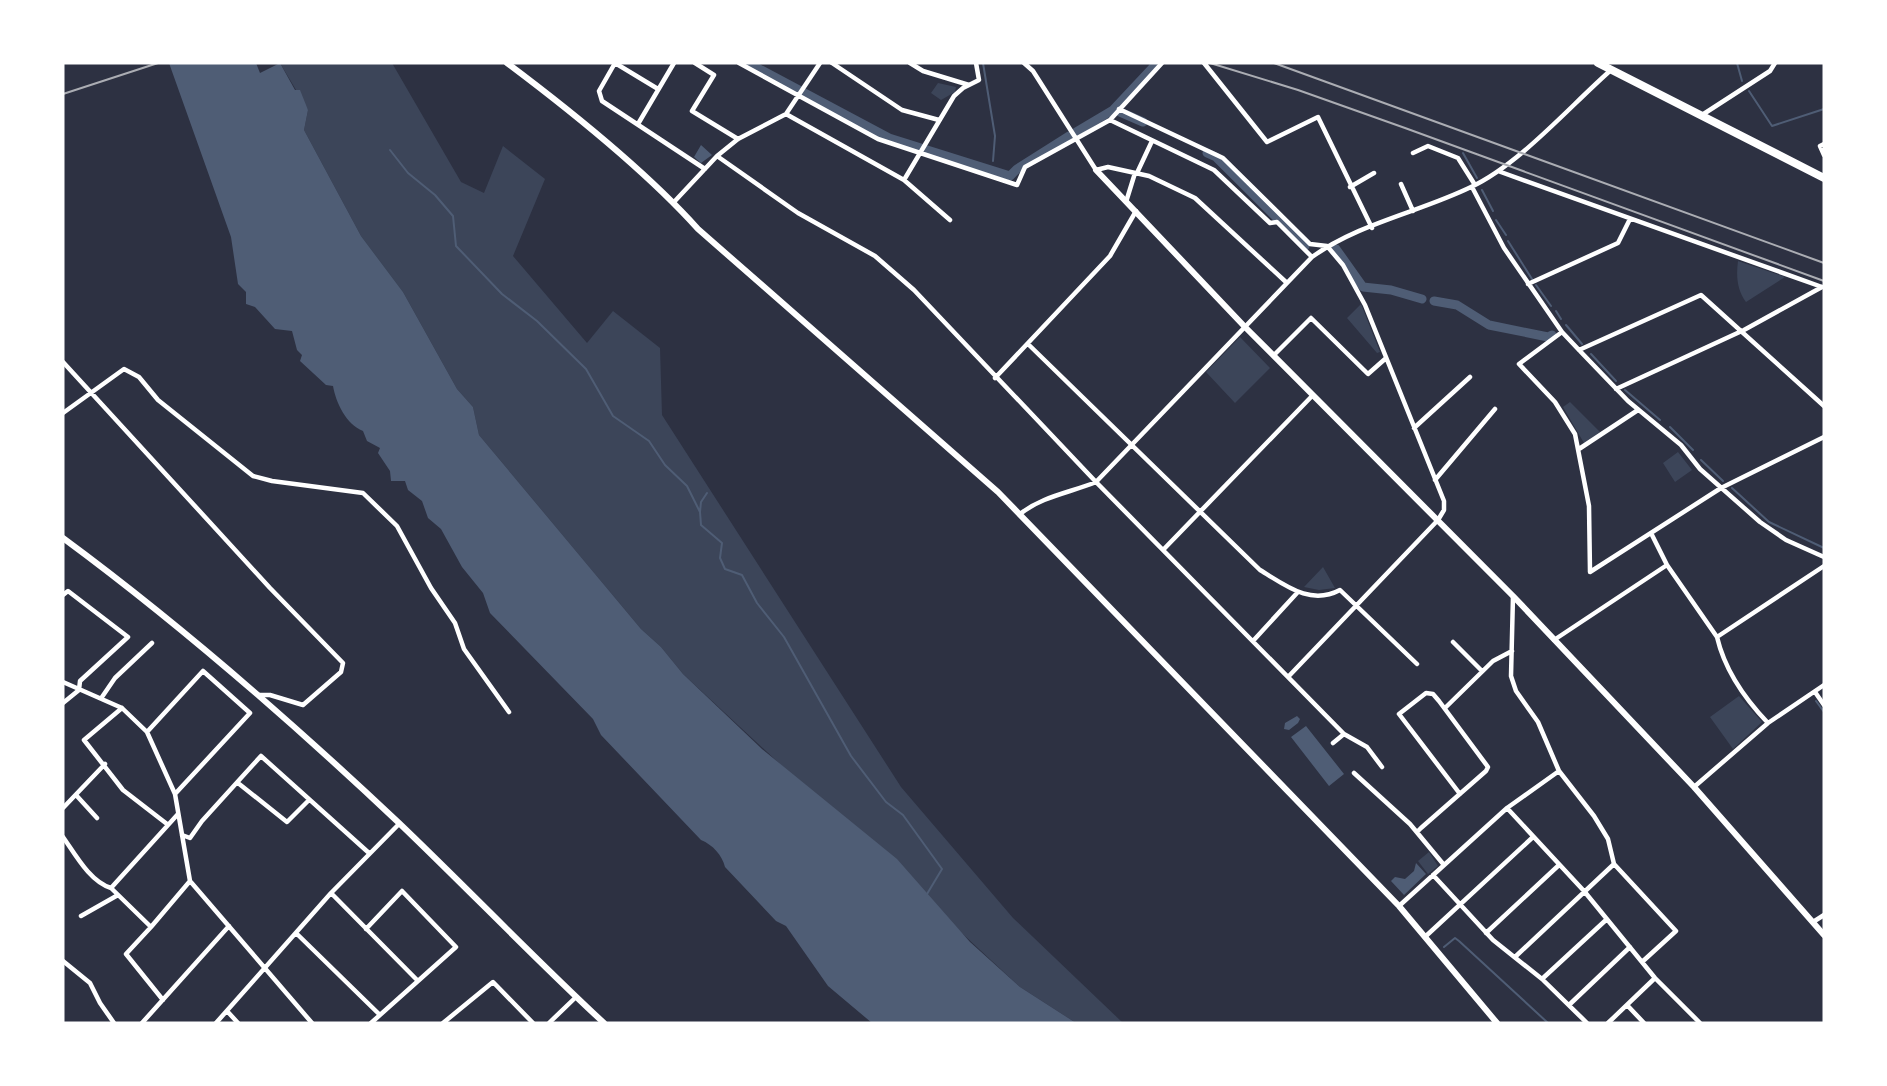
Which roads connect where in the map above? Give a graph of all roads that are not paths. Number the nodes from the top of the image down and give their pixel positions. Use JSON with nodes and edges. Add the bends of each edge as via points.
{"nodes":[{"id":1,"x":507,"y":63,"type":"edge"},
{"id":2,"x":674,"y":63,"type":"edge"},
{"id":3,"x":695,"y":63,"type":"edge"},
{"id":4,"x":739,"y":63,"type":"edge"},
{"id":5,"x":820,"y":63,"type":"edge"},
{"id":6,"x":832,"y":63,"type":"edge"},
{"id":7,"x":910,"y":63,"type":"edge"},
{"id":8,"x":976,"y":63,"type":"edge"},
{"id":9,"x":1024,"y":63,"type":"edge"},
{"id":10,"x":1162,"y":63,"type":"edge"},
{"id":11,"x":1204,"y":63,"type":"edge"},
{"id":12,"x":1598,"y":63,"type":"edge"},
{"id":13,"x":1775,"y":63,"type":"edge"},
{"id":14,"x":1611,"y":70,"type":"junction"},
{"id":15,"x":971,"y":85,"type":"junction"},
{"id":16,"x":658,"y":89,"type":"junction"},
{"id":17,"x":797,"y":96,"type":"junction"},
{"id":18,"x":1119,"y":109,"type":"junction"},
{"id":19,"x":786,"y":114,"type":"junction"},
{"id":20,"x":1701,"y":116,"type":"junction"},
{"id":21,"x":939,"y":120,"type":"junction"},
{"id":22,"x":1110,"y":120,"type":"junction"},
{"id":23,"x":638,"y":124,"type":"junction"},
{"id":24,"x":1074,"y":138,"type":"junction"},
{"id":25,"x":738,"y":139,"type":"junction"},
{"id":26,"x":1152,"y":141,"type":"junction"},
{"id":27,"x":1824,"y":144,"type":"edge"},
{"id":28,"x":919,"y":153,"type":"junction"},
{"id":29,"x":1413,"y":153,"type":"dead end"},
{"id":30,"x":1824,"y":155,"type":"edge"},
{"id":31,"x":717,"y":156,"type":"junction"},
{"id":32,"x":705,"y":168,"type":"junction"},
{"id":33,"x":1096,"y":170,"type":"junction"},
{"id":34,"x":1498,"y":171,"type":"junction"},
{"id":35,"x":1136,"y":173,"type":"junction"},
{"id":36,"x":1374,"y":173,"type":"dead end"},
{"id":37,"x":1824,"y":178,"type":"edge"},
{"id":38,"x":904,"y":180,"type":"junction"},
{"id":39,"x":1401,"y":184,"type":"dead end"},
{"id":40,"x":1474,"y":186,"type":"junction"},
{"id":41,"x":1350,"y":187,"type":"junction"},
{"id":42,"x":674,"y":202,"type":"junction"},
{"id":43,"x":1126,"y":202,"type":"junction"},
{"id":44,"x":1413,"y":211,"type":"junction"},
{"id":45,"x":1136,"y":212,"type":"junction"},
{"id":46,"x":1630,"y":219,"type":"junction"},
{"id":47,"x":950,"y":220,"type":"dead end"},
{"id":48,"x":1372,"y":228,"type":"junction"},
{"id":49,"x":1327,"y":246,"type":"junction"},
{"id":50,"x":1312,"y":257,"type":"junction"},
{"id":51,"x":1287,"y":283,"type":"junction"},
{"id":52,"x":1528,"y":284,"type":"junction"},
{"id":53,"x":1245,"y":327,"type":"junction"},
{"id":54,"x":1739,"y":331,"type":"junction"},
{"id":55,"x":1562,"y":332,"type":"junction"},
{"id":56,"x":1028,"y":344,"type":"junction"},
{"id":57,"x":1579,"y":350,"type":"junction"},
{"id":58,"x":1274,"y":356,"type":"junction"},
{"id":59,"x":1385,"y":359,"type":"junction"},
{"id":60,"x":63,"y":362,"type":"edge"},
{"id":61,"x":1470,"y":377,"type":"dead end"},
{"id":62,"x":995,"y":378,"type":"junction"},
{"id":63,"x":1616,"y":389,"type":"junction"},
{"id":64,"x":89,"y":392,"type":"junction"},
{"id":65,"x":1313,"y":395,"type":"junction"},
{"id":66,"x":1824,"y":406,"type":"edge"},
{"id":67,"x":1496,"y":409,"type":"dead end"},
{"id":68,"x":1638,"y":410,"type":"junction"},
{"id":69,"x":63,"y":413,"type":"edge"},
{"id":70,"x":1414,"y":428,"type":"junction"},
{"id":71,"x":1824,"y":437,"type":"edge"},
{"id":72,"x":1133,"y":444,"type":"junction"},
{"id":73,"x":1579,"y":449,"type":"junction"},
{"id":74,"x":1435,"y":480,"type":"junction"},
{"id":75,"x":1096,"y":482,"type":"junction"},
{"id":76,"x":1721,"y":488,"type":"junction"},
{"id":77,"x":1199,"y":510,"type":"junction"},
{"id":78,"x":1020,"y":514,"type":"junction"},
{"id":79,"x":1438,"y":520,"type":"junction"},
{"id":80,"x":1652,"y":535,"type":"junction"},
{"id":81,"x":63,"y":538,"type":"edge"},
{"id":82,"x":1163,"y":550,"type":"junction"},
{"id":83,"x":1824,"y":557,"type":"edge"},
{"id":84,"x":1667,"y":566,"type":"junction"},
{"id":85,"x":1824,"y":566,"type":"edge"},
{"id":86,"x":1297,"y":593,"type":"junction"},
{"id":87,"x":63,"y":595,"type":"edge"},
{"id":88,"x":1513,"y":596,"type":"junction"},
{"id":89,"x":1357,"y":607,"type":"junction"},
{"id":90,"x":1717,"y":637,"type":"junction"},
{"id":91,"x":1553,"y":640,"type":"junction"},
{"id":92,"x":1253,"y":641,"type":"junction"},
{"id":93,"x":1453,"y":642,"type":"dead end"},
{"id":94,"x":152,"y":643,"type":"dead end"},
{"id":95,"x":1512,"y":651,"type":"junction"},
{"id":96,"x":1417,"y":664,"type":"dead end"},
{"id":97,"x":1482,"y":671,"type":"junction"},
{"id":98,"x":1288,"y":677,"type":"junction"},
{"id":99,"x":63,"y":682,"type":"edge"},
{"id":100,"x":1824,"y":685,"type":"edge"},
{"id":101,"x":79,"y":690,"type":"junction"},
{"id":102,"x":1815,"y":692,"type":"junction"},
{"id":103,"x":259,"y":695,"type":"junction"},
{"id":104,"x":102,"y":697,"type":"junction"},
{"id":105,"x":63,"y":703,"type":"edge"},
{"id":106,"x":1824,"y":705,"type":"edge"},
{"id":107,"x":122,"y":708,"type":"junction"},
{"id":108,"x":1445,"y":708,"type":"junction"},
{"id":109,"x":508,"y":712,"type":"dead end"},
{"id":110,"x":1768,"y":723,"type":"junction"},
{"id":111,"x":147,"y":732,"type":"junction"},
{"id":112,"x":1344,"y":734,"type":"junction"},
{"id":113,"x":1333,"y":743,"type":"dead end"},
{"id":114,"x":105,"y":764,"type":"junction"},
{"id":115,"x":1382,"y":767,"type":"dead end"},
{"id":116,"x":1559,"y":771,"type":"junction"},
{"id":117,"x":1354,"y":772,"type":"dead end"},
{"id":118,"x":238,"y":783,"type":"junction"},
{"id":119,"x":1694,"y":787,"type":"junction"},
{"id":120,"x":175,"y":794,"type":"junction"},
{"id":121,"x":1460,"y":794,"type":"junction"},
{"id":122,"x":76,"y":795,"type":"junction"},
{"id":123,"x":309,"y":800,"type":"junction"},
{"id":124,"x":63,"y":808,"type":"edge"},
{"id":125,"x":1507,"y":808,"type":"junction"},
{"id":126,"x":178,"y":814,"type":"junction"},
{"id":127,"x":97,"y":818,"type":"dead end"},
{"id":128,"x":167,"y":824,"type":"junction"},
{"id":129,"x":399,"y":824,"type":"junction"},
{"id":130,"x":1417,"y":832,"type":"junction"},
{"id":131,"x":182,"y":835,"type":"junction"},
{"id":132,"x":63,"y":837,"type":"edge"},
{"id":133,"x":1533,"y":837,"type":"junction"},
{"id":134,"x":369,"y":854,"type":"junction"},
{"id":135,"x":1614,"y":864,"type":"junction"},
{"id":136,"x":1444,"y":865,"type":"junction"},
{"id":137,"x":1559,"y":865,"type":"junction"},
{"id":138,"x":1433,"y":875,"type":"junction"},
{"id":139,"x":190,"y":881,"type":"junction"},
{"id":140,"x":111,"y":888,"type":"junction"},
{"id":141,"x":1584,"y":891,"type":"junction"},
{"id":142,"x":330,"y":893,"type":"junction"},
{"id":143,"x":118,"y":895,"type":"junction"},
{"id":144,"x":1459,"y":905,"type":"junction"},
{"id":145,"x":1399,"y":906,"type":"junction"},
{"id":146,"x":1824,"y":915,"type":"edge"},
{"id":147,"x":81,"y":916,"type":"dead end"},
{"id":148,"x":1607,"y":919,"type":"junction"},
{"id":149,"x":1813,"y":922,"type":"junction"},
{"id":150,"x":229,"y":926,"type":"junction"},
{"id":151,"x":151,"y":927,"type":"junction"},
{"id":152,"x":366,"y":928,"type":"junction"},
{"id":153,"x":296,"y":933,"type":"junction"},
{"id":154,"x":1486,"y":933,"type":"junction"},
{"id":155,"x":1824,"y":935,"type":"edge"},
{"id":156,"x":1426,"y":936,"type":"junction"},
{"id":157,"x":1630,"y":947,"type":"junction"},
{"id":158,"x":1515,"y":957,"type":"junction"},
{"id":159,"x":63,"y":961,"type":"edge"},
{"id":160,"x":1642,"y":962,"type":"junction"},
{"id":161,"x":264,"y":970,"type":"junction"},
{"id":162,"x":1656,"y":978,"type":"junction"},
{"id":163,"x":1542,"y":979,"type":"junction"},
{"id":164,"x":418,"y":981,"type":"junction"},
{"id":165,"x":576,"y":997,"type":"junction"},
{"id":166,"x":162,"y":1000,"type":"junction"},
{"id":167,"x":1569,"y":1005,"type":"junction"},
{"id":168,"x":1627,"y":1005,"type":"junction"},
{"id":169,"x":227,"y":1011,"type":"junction"},
{"id":170,"x":380,"y":1015,"type":"junction"},
{"id":171,"x":114,"y":1023,"type":"edge"},
{"id":172,"x":142,"y":1023,"type":"edge"},
{"id":173,"x":216,"y":1023,"type":"edge"},
{"id":174,"x":238,"y":1023,"type":"edge"},
{"id":175,"x":312,"y":1023,"type":"edge"},
{"id":176,"x":370,"y":1023,"type":"edge"},
{"id":177,"x":443,"y":1023,"type":"edge"},
{"id":178,"x":533,"y":1023,"type":"edge"},
{"id":179,"x":549,"y":1023,"type":"edge"},
{"id":180,"x":604,"y":1023,"type":"edge"},
{"id":181,"x":1497,"y":1023,"type":"edge"},
{"id":182,"x":1587,"y":1023,"type":"edge"},
{"id":183,"x":1608,"y":1023,"type":"edge"},
{"id":184,"x":1644,"y":1023,"type":"edge"},
{"id":185,"x":1700,"y":1023,"type":"edge"}],
"edges":[{"from":1,"to":42,"type":"street"},
{"from":2,"to":16,"type":"street"},
{"from":3,"to":25,"type":"street","via":[[714,75],[692,111]]},
{"from":4,"to":17,"type":"street"},
{"from":5,"to":17,"type":"street"},
{"from":6,"to":21,"type":"street","via":[[902,110]]},
{"from":7,"to":15,"type":"street","via":[[923,71]]},
{"from":8,"to":15,"type":"street","via":[[979,80]]},
{"from":9,"to":24,"type":"street","via":[[1033,71]]},
{"from":10,"to":18,"type":"street"},
{"from":11,"to":41,"type":"street","via":[[1267,142],[1318,117]]},
{"from":12,"to":14,"type":"highway"},
{"from":13,"to":20,"type":"street"},
{"from":14,"to":20,"type":"highway"},
{"from":14,"to":34,"type":"street"},
{"from":15,"to":21,"type":"street","via":[[954,96]]},
{"from":16,"to":23,"type":"street"},
{"from":16,"to":23,"type":"street","via":[[615,63],[599,92],[602,101]]},
{"from":17,"to":19,"type":"street"},
{"from":17,"to":28,"type":"street","via":[[878,139]]},
{"from":18,"to":22,"type":"street"},
{"from":18,"to":49,"type":"street","via":[[1222,158],[1310,244]]},
{"from":19,"to":25,"type":"street"},
{"from":19,"to":38,"type":"street"},
{"from":20,"to":37,"type":"highway"},
{"from":21,"to":28,"type":"street"},
{"from":22,"to":24,"type":"street"},
{"from":22,"to":26,"type":"street"},
{"from":23,"to":32,"type":"street"},
{"from":24,"to":28,"type":"street","via":[[1025,167],[1017,185]]},
{"from":24,"to":33,"type":"street"},
{"from":25,"to":31,"type":"street"},
{"from":26,"to":35,"type":"street"},
{"from":26,"to":50,"type":"street","via":[[1214,170]]},
{"from":27,"to":30,"type":"street","via":[[1820,146]]},
{"from":28,"to":38,"type":"street"},
{"from":29,"to":40,"type":"street","via":[[1428,146],[1458,158]]},
{"from":31,"to":32,"type":"street"},
{"from":31,"to":62,"type":"street","via":[[798,213],[875,256],[914,290]]},
{"from":32,"to":42,"type":"street"},
{"from":33,"to":35,"type":"street","via":[[1108,167]]},
{"from":33,"to":43,"type":"street"},
{"from":34,"to":40,"type":"street"},
{"from":34,"to":46,"type":"street"},
{"from":35,"to":43,"type":"street"},
{"from":35,"to":51,"type":"street","via":[[1195,198]]},
{"from":36,"to":41,"type":"street"},
{"from":38,"to":47,"type":"street"},
{"from":39,"to":44,"type":"street"},
{"from":40,"to":44,"type":"street"},
{"from":40,"to":52,"type":"street","via":[[1504,248]]},
{"from":41,"to":48,"type":"street"},
{"from":42,"to":78,"type":"street","via":[[698,229],[975,470]]},
{"from":43,"to":45,"type":"street"},
{"from":44,"to":48,"type":"street"},
{"from":45,"to":53,"type":"street"},
{"from":45,"to":56,"type":"street","via":[[1110,256]]},
{"from":46,"to":52,"type":"street","via":[[1618,243]]},
{"from":46,"to":54,"type":"street","via":[[1822,287]]},
{"from":48,"to":49,"type":"street"},
{"from":49,"to":50,"type":"street"},
{"from":49,"to":59,"type":"street","via":[[1343,265],[1365,305]]},
{"from":50,"to":51,"type":"street"},
{"from":51,"to":53,"type":"street"},
{"from":52,"to":55,"type":"street"},
{"from":53,"to":58,"type":"street"},
{"from":53,"to":72,"type":"street"},
{"from":54,"to":57,"type":"street","via":[[1701,295]]},
{"from":54,"to":63,"type":"street"},
{"from":54,"to":66,"type":"street"},
{"from":55,"to":57,"type":"street"},
{"from":55,"to":73,"type":"street","via":[[1519,364],[1555,402]]},
{"from":56,"to":62,"type":"street"},
{"from":56,"to":72,"type":"street"},
{"from":57,"to":63,"type":"street"},
{"from":58,"to":59,"type":"street","via":[[1311,318],[1368,374]]},
{"from":58,"to":65,"type":"street"},
{"from":59,"to":70,"type":"street"},
{"from":60,"to":64,"type":"street"},
{"from":61,"to":70,"type":"street"},
{"from":62,"to":75,"type":"street"},
{"from":63,"to":68,"type":"street"},
{"from":64,"to":69,"type":"street"},
{"from":64,"to":103,"type":"street","via":[[343,663],[341,672],[303,705]]},
{"from":64,"to":109,"type":"street","via":[[124,369],[139,377],[158,400],[253,476],[363,493],[397,526],[455,623],[464,649]]},
{"from":65,"to":77,"type":"street"},
{"from":65,"to":79,"type":"street"},
{"from":67,"to":74,"type":"street"},
{"from":68,"to":73,"type":"street"},
{"from":68,"to":76,"type":"street","via":[[1681,445]]},
{"from":70,"to":74,"type":"street"},
{"from":71,"to":76,"type":"street"},
{"from":72,"to":75,"type":"street"},
{"from":72,"to":77,"type":"street"},
{"from":73,"to":80,"type":"street","via":[[1589,506],[1590,572]]},
{"from":74,"to":79,"type":"street","via":[[1444,501]]},
{"from":75,"to":78,"type":"street","via":[[1034,503]]},
{"from":75,"to":82,"type":"street"},
{"from":76,"to":80,"type":"street"},
{"from":76,"to":83,"type":"street","via":[[1774,533]]},
{"from":77,"to":82,"type":"street"},
{"from":77,"to":86,"type":"street","via":[[1260,570]]},
{"from":78,"to":145,"type":"street"},
{"from":79,"to":88,"type":"street"},
{"from":79,"to":89,"type":"street"},
{"from":80,"to":84,"type":"street"},
{"from":81,"to":103,"type":"street"},
{"from":82,"to":92,"type":"street"},
{"from":84,"to":90,"type":"street"},
{"from":84,"to":91,"type":"street"},
{"from":85,"to":90,"type":"street"},
{"from":86,"to":89,"type":"street","via":[[1319,596],[1340,590]]},
{"from":86,"to":92,"type":"street"},
{"from":87,"to":101,"type":"street","via":[[68,591],[128,637],[80,681]]},
{"from":88,"to":91,"type":"street"},
{"from":88,"to":95,"type":"street"},
{"from":89,"to":96,"type":"street"},
{"from":89,"to":98,"type":"street"},
{"from":90,"to":110,"type":"street","via":[[1740,693]]},
{"from":91,"to":119,"type":"street"},
{"from":92,"to":98,"type":"street"},
{"from":93,"to":97,"type":"street"},
{"from":94,"to":104,"type":"street","via":[[115,678]]},
{"from":95,"to":97,"type":"street"},
{"from":95,"to":116,"type":"street","via":[[1510,676],[1538,722]]},
{"from":97,"to":108,"type":"street"},
{"from":98,"to":112,"type":"street"},
{"from":99,"to":101,"type":"street"},
{"from":100,"to":102,"type":"street"},
{"from":101,"to":104,"type":"street"},
{"from":101,"to":105,"type":"street"},
{"from":102,"to":106,"type":"street"},
{"from":102,"to":110,"type":"street"},
{"from":103,"to":129,"type":"street"},
{"from":104,"to":107,"type":"street"},
{"from":107,"to":111,"type":"street"},
{"from":107,"to":114,"type":"street","via":[[84,740]]},
{"from":108,"to":121,"type":"street","via":[[1488,767]]},
{"from":108,"to":121,"type":"street","via":[[1433,694],[1426,693],[1399,714]]},
{"from":110,"to":119,"type":"street"},
{"from":111,"to":120,"type":"street"},
{"from":111,"to":120,"type":"street","via":[[203,671],[250,712]]},
{"from":112,"to":113,"type":"street"},
{"from":112,"to":115,"type":"street","via":[[1367,747]]},
{"from":114,"to":122,"type":"street"},
{"from":114,"to":128,"type":"street","via":[[123,790]]},
{"from":116,"to":125,"type":"street"},
{"from":116,"to":135,"type":"street","via":[[1608,839]]},
{"from":117,"to":130,"type":"street"},
{"from":118,"to":123,"type":"street","via":[[287,822]]},
{"from":118,"to":123,"type":"street","via":[[261,756]]},
{"from":118,"to":131,"type":"street","via":[[190,838]]},
{"from":119,"to":149,"type":"street"},
{"from":120,"to":126,"type":"street"},
{"from":121,"to":130,"type":"street"},
{"from":122,"to":124,"type":"street"},
{"from":122,"to":127,"type":"street"},
{"from":123,"to":134,"type":"street"},
{"from":125,"to":133,"type":"street"},
{"from":125,"to":136,"type":"street"},
{"from":126,"to":128,"type":"street"},
{"from":126,"to":131,"type":"street"},
{"from":128,"to":140,"type":"street"},
{"from":129,"to":134,"type":"street"},
{"from":129,"to":165,"type":"street"},
{"from":130,"to":136,"type":"street"},
{"from":131,"to":139,"type":"street"},
{"from":132,"to":140,"type":"street","via":[[85,867]]},
{"from":133,"to":137,"type":"street"},
{"from":133,"to":144,"type":"street"},
{"from":134,"to":142,"type":"street"},
{"from":135,"to":141,"type":"street"},
{"from":135,"to":160,"type":"street","via":[[1676,931]]},
{"from":136,"to":138,"type":"street"},
{"from":137,"to":141,"type":"street"},
{"from":137,"to":154,"type":"street"},
{"from":138,"to":144,"type":"street"},
{"from":138,"to":145,"type":"street"},
{"from":139,"to":150,"type":"street"},
{"from":139,"to":151,"type":"street"},
{"from":140,"to":143,"type":"street"},
{"from":141,"to":148,"type":"street"},
{"from":141,"to":158,"type":"street"},
{"from":142,"to":152,"type":"street"},
{"from":142,"to":153,"type":"street"},
{"from":143,"to":147,"type":"street"},
{"from":143,"to":151,"type":"street"},
{"from":144,"to":154,"type":"street"},
{"from":144,"to":156,"type":"street"},
{"from":145,"to":156,"type":"street"},
{"from":146,"to":149,"type":"street"},
{"from":148,"to":157,"type":"street"},
{"from":148,"to":163,"type":"street"},
{"from":149,"to":155,"type":"street"},
{"from":150,"to":161,"type":"street"},
{"from":150,"to":166,"type":"street"},
{"from":151,"to":166,"type":"street","via":[[126,954]]},
{"from":152,"to":164,"type":"street"},
{"from":152,"to":164,"type":"street","via":[[402,891],[456,946]]},
{"from":153,"to":161,"type":"street"},
{"from":153,"to":170,"type":"street"},
{"from":154,"to":158,"type":"street"},
{"from":156,"to":181,"type":"street"},
{"from":157,"to":160,"type":"street"},
{"from":157,"to":167,"type":"street"},
{"from":158,"to":163,"type":"street"},
{"from":159,"to":171,"type":"street","via":[[90,983]]},
{"from":160,"to":162,"type":"street"},
{"from":161,"to":169,"type":"street"},
{"from":161,"to":175,"type":"street"},
{"from":162,"to":168,"type":"street"},
{"from":162,"to":185,"type":"street"},
{"from":163,"to":167,"type":"street"},
{"from":164,"to":170,"type":"street"},
{"from":165,"to":179,"type":"street"},
{"from":165,"to":180,"type":"street"},
{"from":166,"to":172,"type":"street"},
{"from":167,"to":182,"type":"street"},
{"from":168,"to":183,"type":"street"},
{"from":168,"to":184,"type":"street"},
{"from":169,"to":173,"type":"street"},
{"from":169,"to":174,"type":"street"},
{"from":170,"to":176,"type":"street"},
{"from":177,"to":178,"type":"street","via":[[493,982]]}]}
